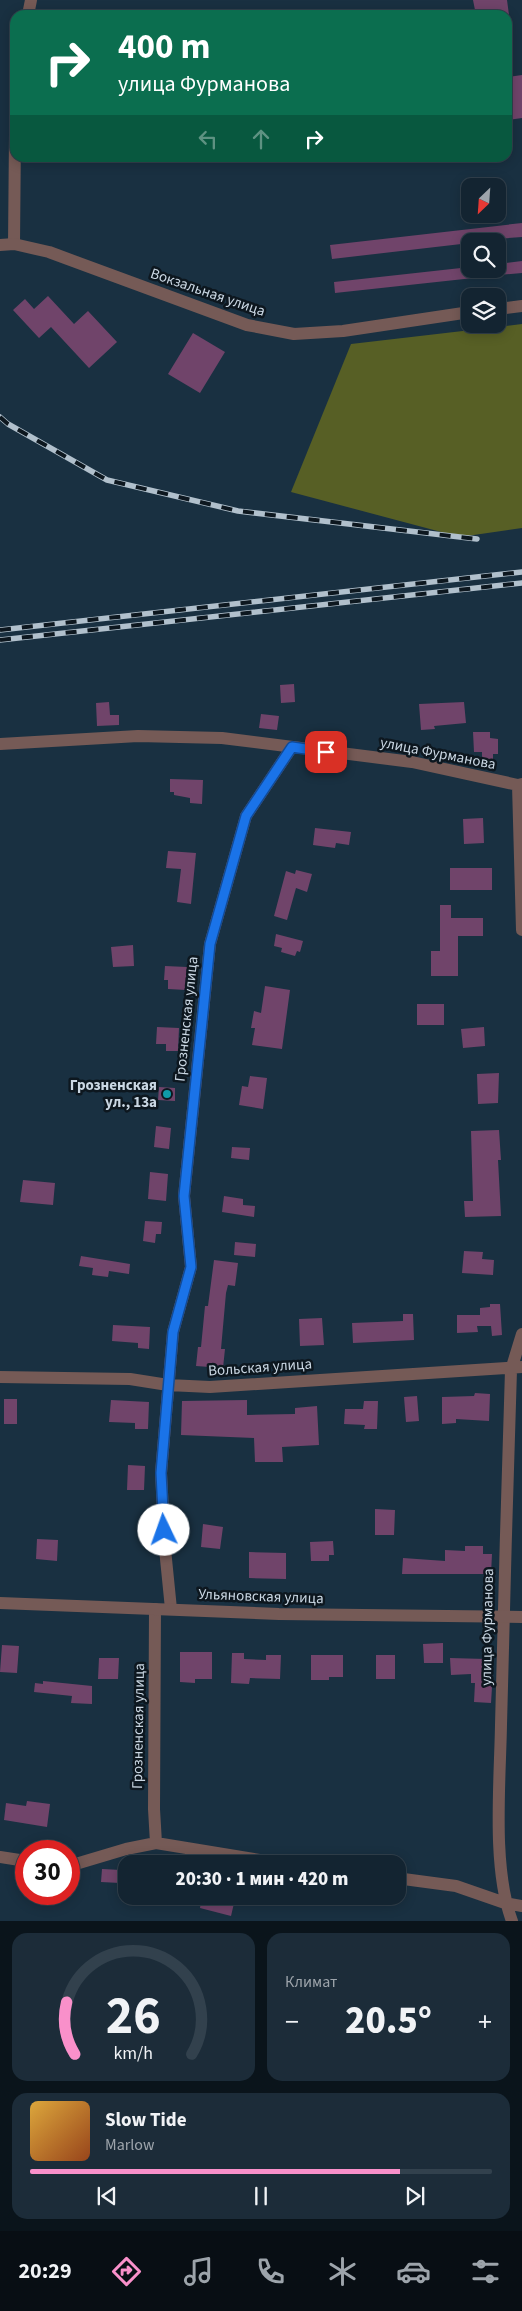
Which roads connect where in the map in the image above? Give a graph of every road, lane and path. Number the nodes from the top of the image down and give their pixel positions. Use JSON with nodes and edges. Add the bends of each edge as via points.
{"nodes":[{"id":1,"x":15,"y":162,"type":"edge"},
{"id":2,"x":0,"y":244,"type":"edge"},
{"id":3,"x":14,"y":244,"type":"junction"},
{"id":4,"x":522,"y":306,"type":"edge"},
{"id":5,"x":506,"y":308,"type":"edge"},
{"id":6,"x":461,"y":313,"type":"edge"},
{"id":7,"x":0,"y":744,"type":"edge"},
{"id":8,"x":292,"y":747,"type":"junction"},
{"id":9,"x":520,"y":784,"type":"edge"},
{"id":10,"x":522,"y":930,"type":"edge"},
{"id":11,"x":522,"y":1334,"type":"edge"},
{"id":12,"x":516,"y":1368,"type":"edge"},
{"id":13,"x":0,"y":1377,"type":"edge"},
{"id":14,"x":168,"y":1386,"type":"junction"},
{"id":15,"x":0,"y":1603,"type":"edge"},
{"id":16,"x":155,"y":1609,"type":"junction"},
{"id":17,"x":171,"y":1609,"type":"junction"},
{"id":18,"x":504,"y":1616,"type":"junction"},
{"id":19,"x":522,"y":1616,"type":"edge"},
{"id":20,"x":156,"y":1843,"type":"junction"},
{"id":21,"x":229,"y":1855,"type":"edge"},
{"id":22,"x":0,"y":1858,"type":"edge"},
{"id":23,"x":15,"y":1860,"type":"edge"},
{"id":24,"x":80,"y":1863,"type":"edge"},
{"id":25,"x":406,"y":1879,"type":"edge"},
{"id":26,"x":505,"y":1903,"type":"junction"},
{"id":27,"x":522,"y":1906,"type":"edge"},
{"id":28,"x":512,"y":1921,"type":"edge"}],
"edges":[{"from":1,"to":3,"type":"street"},
{"from":2,"to":3,"type":"street","name":"Вокзальная улица"},
{"from":3,"to":6,"type":"street","name":"Вокзальная улица","via":[[49,252],[247,325],[294,334],[343,331]]},
{"from":4,"to":5,"type":"street"},
{"from":7,"to":8,"type":"street","name":"улица Фурманова","via":[[138,736],[222,738]]},
{"from":8,"to":9,"type":"street","name":"улица Фурманова","via":[[412,762]]},
{"from":8,"to":14,"type":"street","name":"Грозненская улица","via":[[246,816],[210,944],[184,1196],[191,1267],[173,1332]]},
{"from":9,"to":10,"type":"street","name":"улица Фурманова"},
{"from":11,"to":12,"type":"street","name":"улица Фурманова"},
{"from":12,"to":14,"type":"street","name":"Вольская улица","via":[[210,1387]]},
{"from":12,"to":18,"type":"street","name":"улица Фурманова"},
{"from":13,"to":14,"type":"street","name":"Вольская улица","via":[[130,1379]]},
{"from":14,"to":17,"type":"street","name":"Грозненская улица","via":[[161,1473]]},
{"from":15,"to":16,"type":"street","name":"Ульяновская улица"},
{"from":16,"to":17,"type":"street","name":"Ульяновская улица"},
{"from":16,"to":20,"type":"street","name":"Грозненская улица"},
{"from":17,"to":18,"type":"street","name":"Ульяновская улица","via":[[278,1614]]},
{"from":18,"to":19,"type":"street","name":"Ульяновская улица"},
{"from":18,"to":26,"type":"street","name":"улица Фурманова","via":[[500,1856]]},
{"from":20,"to":21,"type":"street"},
{"from":20,"to":24,"type":"street"},
{"from":22,"to":23,"type":"street"},
{"from":25,"to":26,"type":"street","via":[[456,1886]]},
{"from":26,"to":27,"type":"street"},
{"from":26,"to":28,"type":"street","name":"улица Фурманова"}]}
